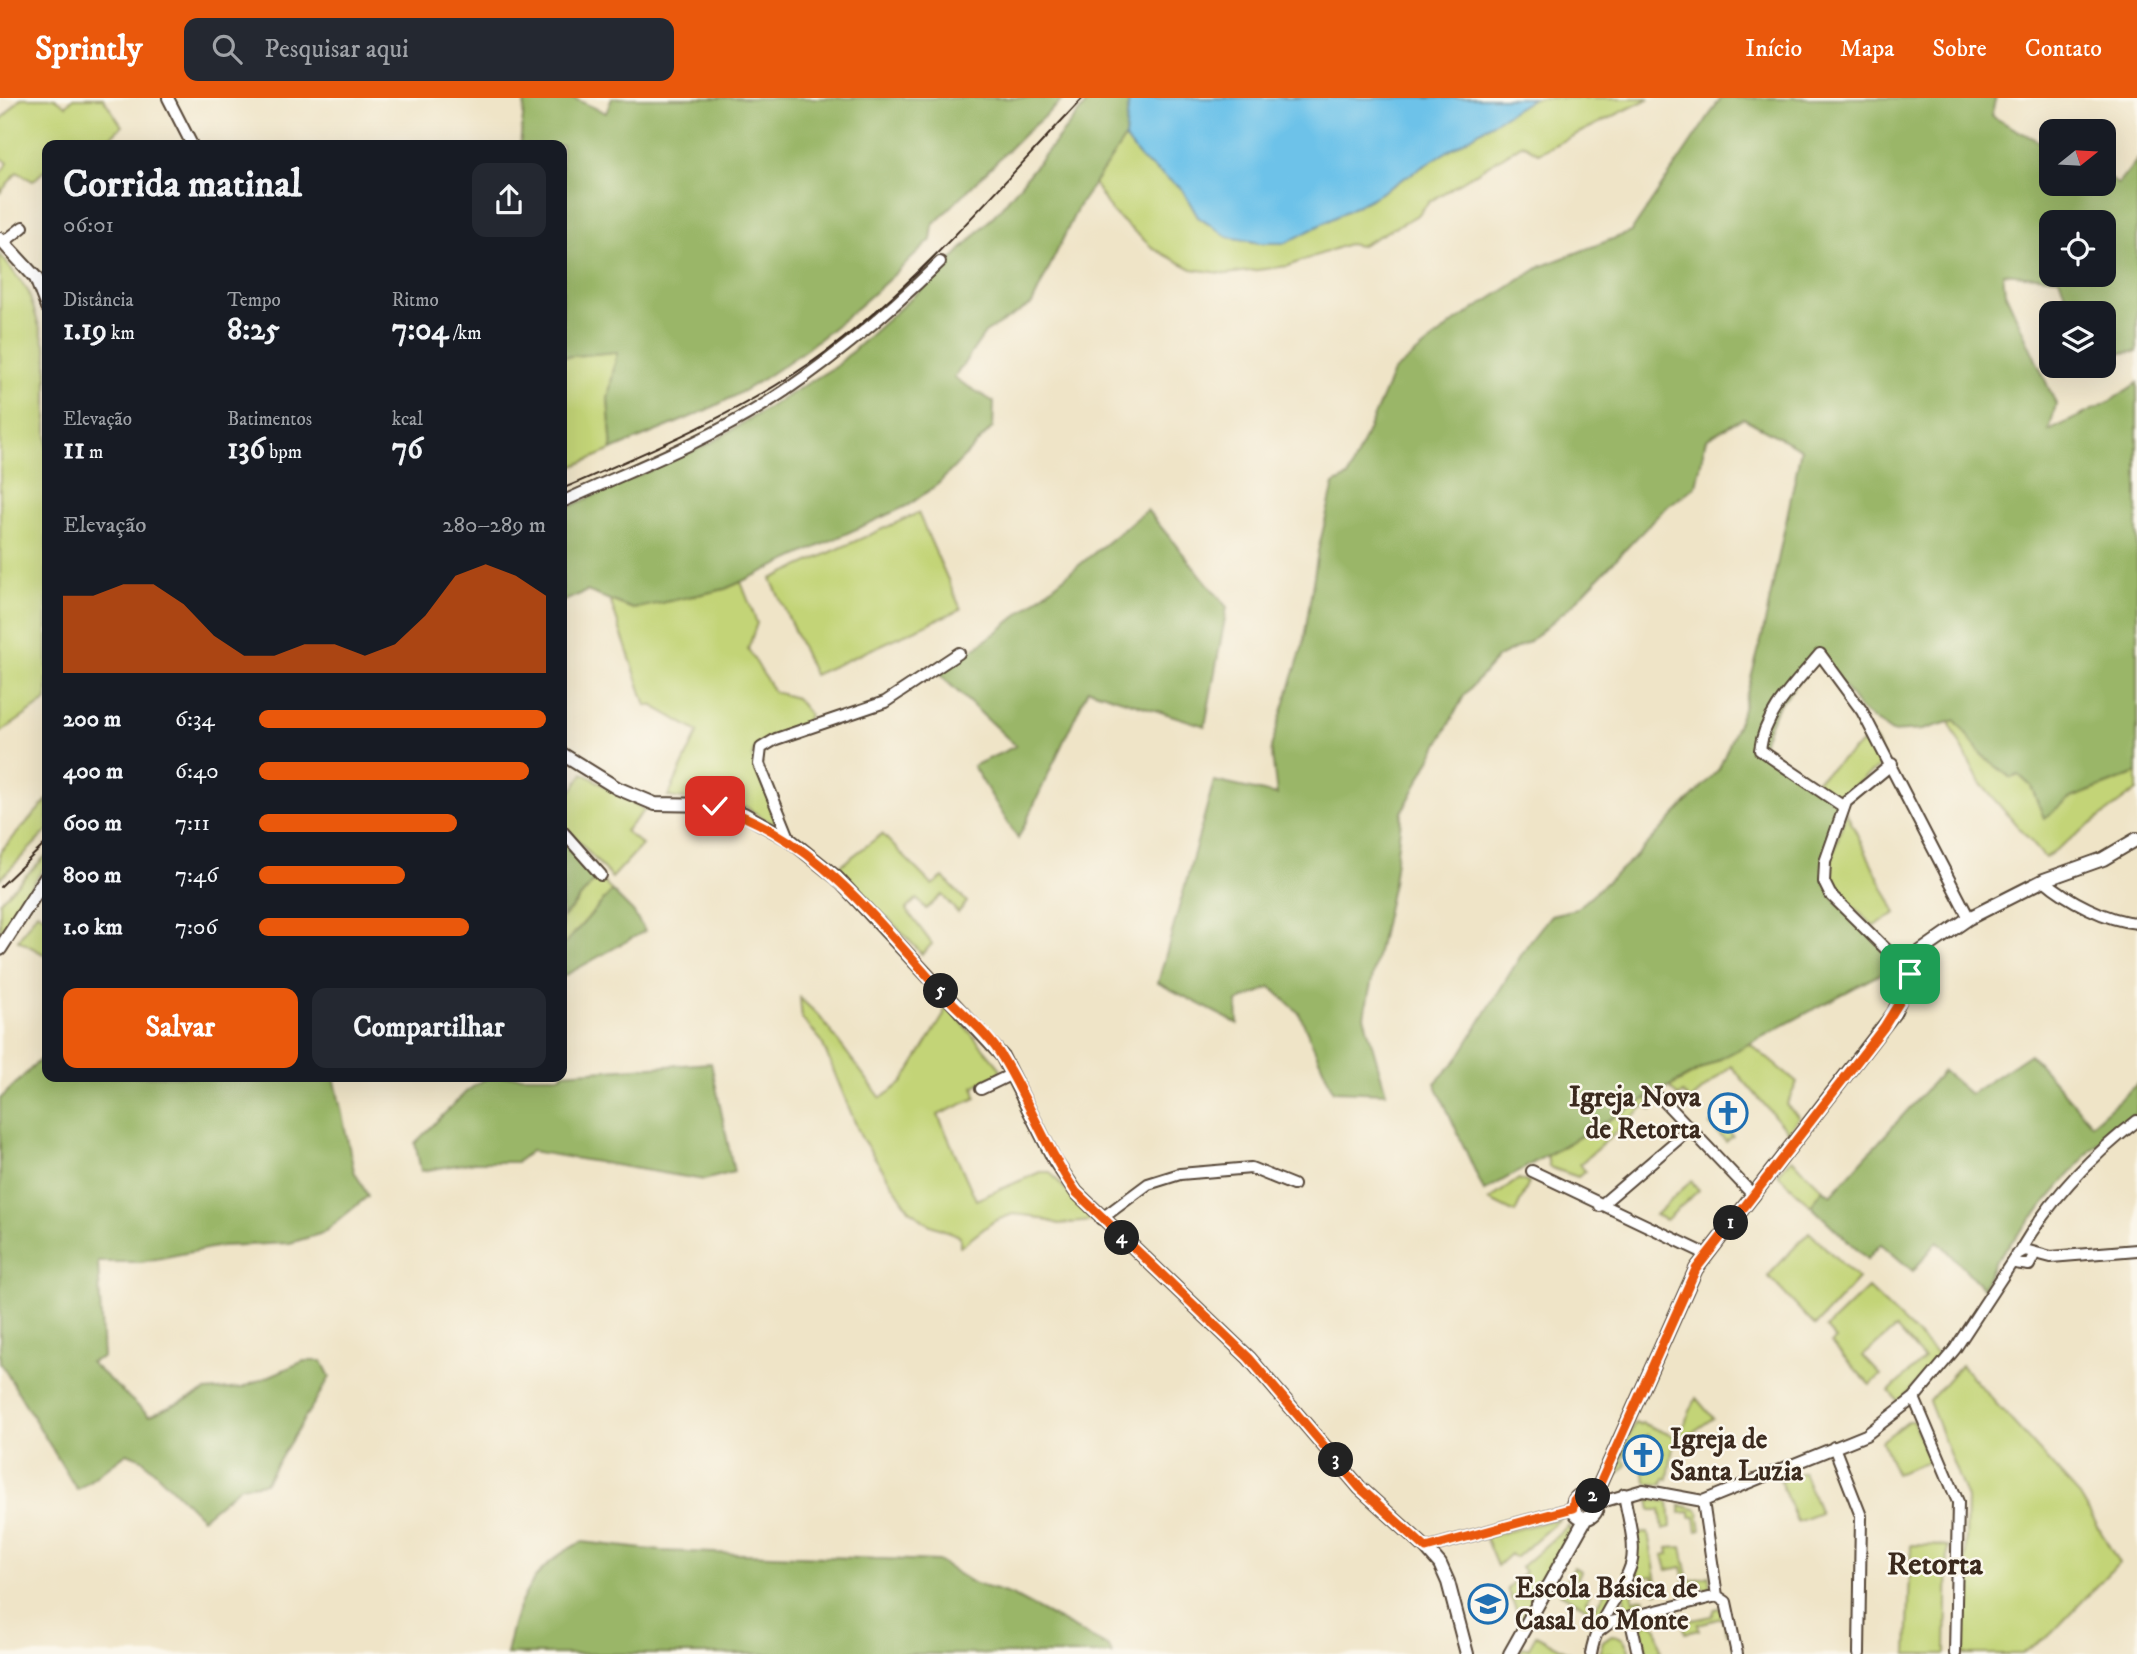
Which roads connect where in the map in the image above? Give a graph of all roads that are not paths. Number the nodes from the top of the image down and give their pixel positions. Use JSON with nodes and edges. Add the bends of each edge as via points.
{"nodes":[{"id":1,"x":168,"y":98,"type":"edge"},
{"id":2,"x":189,"y":140,"type":"edge"},
{"id":3,"x":23,"y":227,"type":"dead end"},
{"id":4,"x":2,"y":241,"type":"edge"},
{"id":5,"x":940,"y":262,"type":"dead end"},
{"id":6,"x":42,"y":294,"type":"edge"},
{"id":7,"x":567,"y":500,"type":"edge"},
{"id":8,"x":959,"y":653,"type":"dead end"},
{"id":9,"x":567,"y":757,"type":"edge"},
{"id":10,"x":1892,"y":764,"type":"junction"},
{"id":11,"x":1844,"y":807,"type":"junction"},
{"id":12,"x":567,"y":837,"type":"edge"},
{"id":13,"x":2137,"y":839,"type":"edge"},
{"id":14,"x":790,"y":840,"type":"junction"},
{"id":15,"x":601,"y":875,"type":"dead end"},
{"id":16,"x":2044,"y":880,"type":"junction"},
{"id":17,"x":42,"y":884,"type":"edge"},
{"id":18,"x":1969,"y":918,"type":"junction"},
{"id":19,"x":2137,"y":923,"type":"edge"},
{"id":20,"x":0,"y":949,"type":"edge"},
{"id":21,"x":1913,"y":965,"type":"junction"},
{"id":22,"x":1010,"y":1076,"type":"junction"},
{"id":23,"x":981,"y":1089,"type":"dead end"},
{"id":24,"x":1662,"y":1099,"type":"dead end"},
{"id":25,"x":2137,"y":1121,"type":"edge"},
{"id":26,"x":1690,"y":1129,"type":"junction"},
{"id":27,"x":1532,"y":1171,"type":"dead end"},
{"id":28,"x":1293,"y":1185,"type":"dead end"},
{"id":29,"x":1754,"y":1196,"type":"junction"},
{"id":30,"x":1600,"y":1206,"type":"junction"},
{"id":31,"x":1101,"y":1219,"type":"junction"},
{"id":32,"x":2137,"y":1250,"type":"edge"},
{"id":33,"x":1706,"y":1254,"type":"junction"},
{"id":34,"x":2025,"y":1258,"type":"junction"},
{"id":35,"x":1914,"y":1398,"type":"junction"},
{"id":36,"x":1834,"y":1447,"type":"junction"},
{"id":37,"x":1624,"y":1494,"type":"junction"},
{"id":38,"x":1596,"y":1500,"type":"junction"},
{"id":39,"x":1703,"y":1501,"type":"junction"},
{"id":40,"x":1573,"y":1508,"type":"junction"},
{"id":41,"x":1586,"y":1518,"type":"junction"},
{"id":42,"x":1426,"y":1548,"type":"junction"},
{"id":43,"x":1717,"y":1596,"type":"junction"},
{"id":44,"x":1630,"y":1617,"type":"junction"},
{"id":45,"x":1598,"y":1632,"type":"junction"},
{"id":46,"x":1467,"y":1654,"type":"edge"},
{"id":47,"x":1510,"y":1654,"type":"edge"},
{"id":48,"x":1591,"y":1654,"type":"edge"},
{"id":49,"x":1638,"y":1654,"type":"edge"},
{"id":50,"x":1737,"y":1654,"type":"edge"},
{"id":51,"x":1859,"y":1654,"type":"edge"},
{"id":52,"x":1955,"y":1654,"type":"edge"}],
"edges":[{"from":1,"to":2,"type":"street"},
{"from":3,"to":4,"type":"street"},
{"from":4,"to":6,"type":"street","via":[[36,278]]},
{"from":5,"to":7,"type":"street","via":[[824,365],[762,406]]},
{"from":8,"to":14,"type":"street","via":[[885,702],[761,748],[759,764]]},
{"from":9,"to":14,"type":"street","via":[[617,788],[655,804],[715,806],[744,814]]},
{"from":10,"to":11,"type":"street"},
{"from":10,"to":11,"type":"street","via":[[1863,711],[1820,654],[1776,709],[1760,750]]},
{"from":10,"to":18,"type":"street"},
{"from":11,"to":21,"type":"street","via":[[1825,862],[1824,882],[1830,894],[1895,958]]},
{"from":12,"to":15,"type":"street"},
{"from":13,"to":16,"type":"street","via":[[2103,859]]},
{"from":14,"to":22,"type":"street","via":[[837,878],[1002,1056]]},
{"from":16,"to":18,"type":"street"},
{"from":16,"to":19,"type":"street","via":[[2057,891],[2123,922]]},
{"from":17,"to":20,"type":"street"},
{"from":18,"to":21,"type":"street","via":[[1928,944]]},
{"from":21,"to":29,"type":"street","via":[[1894,1013]]},
{"from":22,"to":23,"type":"street"},
{"from":22,"to":31,"type":"street","via":[[1055,1161]]},
{"from":24,"to":26,"type":"street"},
{"from":25,"to":34,"type":"street","via":[[2102,1148],[2058,1194],[2031,1232]]},
{"from":26,"to":29,"type":"street"},
{"from":26,"to":30,"type":"street"},
{"from":27,"to":30,"type":"street"},
{"from":28,"to":31,"type":"street","via":[[1251,1168],[1180,1174],[1148,1184]]},
{"from":29,"to":33,"type":"street"},
{"from":30,"to":33,"type":"street"},
{"from":31,"to":42,"type":"street","via":[[1249,1358],[1360,1488]]},
{"from":32,"to":34,"type":"street"},
{"from":33,"to":38,"type":"street","via":[[1688,1284]]},
{"from":34,"to":35,"type":"street","via":[[1989,1294],[1955,1349]]},
{"from":35,"to":36,"type":"street","via":[[1866,1435]]},
{"from":35,"to":52,"type":"street","via":[[1958,1502]]},
{"from":36,"to":39,"type":"street"},
{"from":36,"to":51,"type":"street","via":[[1861,1516]]},
{"from":37,"to":38,"type":"street"},
{"from":37,"to":39,"type":"street","via":[[1654,1491]]},
{"from":37,"to":45,"type":"street","via":[[1633,1549],[1631,1565]]},
{"from":38,"to":40,"type":"street","via":[[1587,1493],[1579,1494]]},
{"from":38,"to":41,"type":"street","via":[[1594,1515]]},
{"from":39,"to":43,"type":"street"},
{"from":40,"to":41,"type":"street"},
{"from":40,"to":42,"type":"street"},
{"from":41,"to":47,"type":"street"},
{"from":42,"to":46,"type":"street","via":[[1448,1582]]},
{"from":43,"to":44,"type":"street"},
{"from":43,"to":50,"type":"street","via":[[1726,1602]]},
{"from":44,"to":45,"type":"street","via":[[1611,1622]]},
{"from":44,"to":49,"type":"street"},
{"from":45,"to":48,"type":"street"}]}
